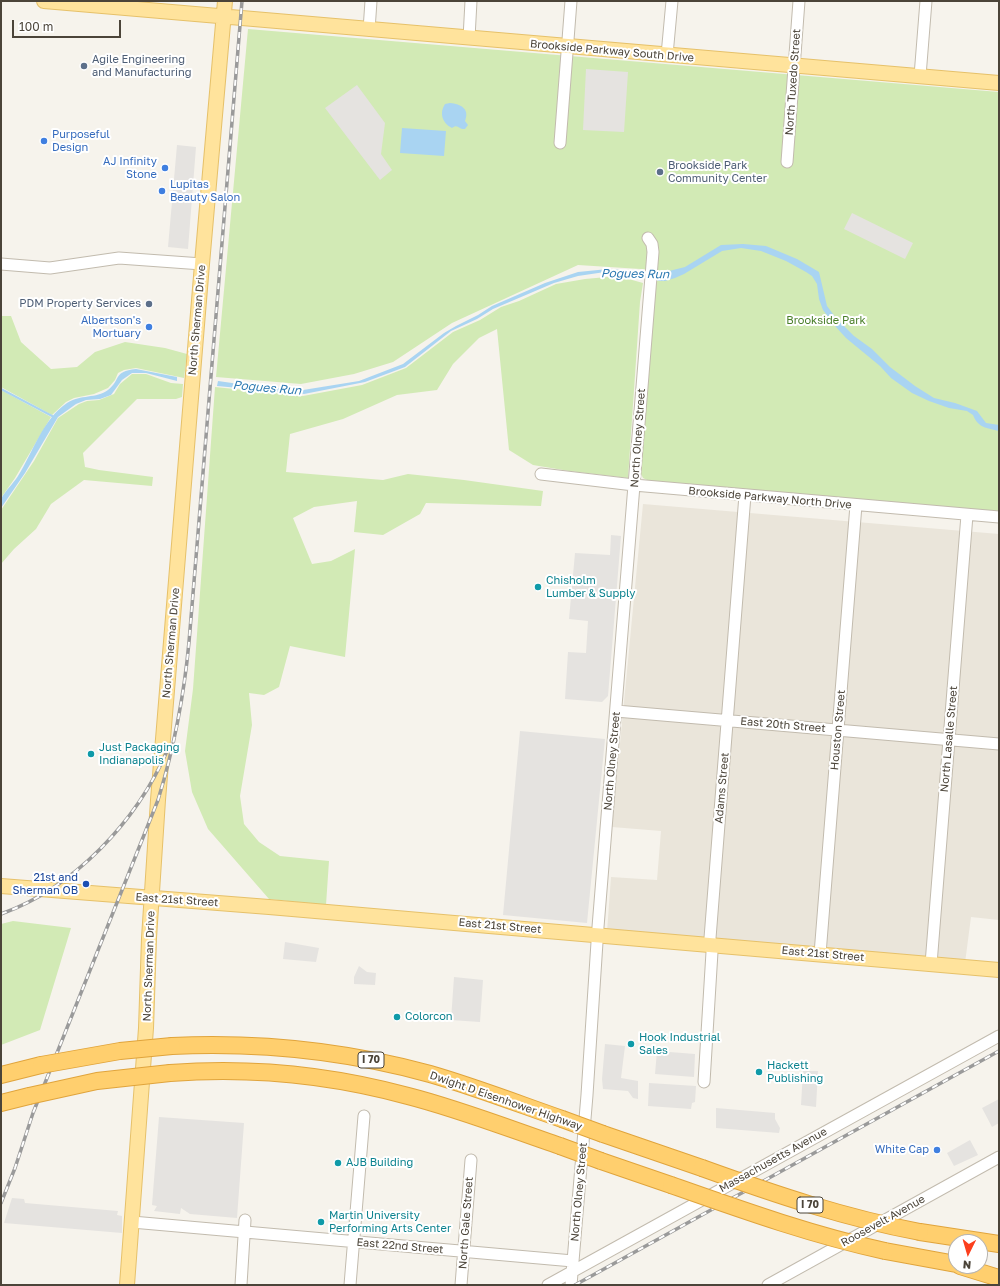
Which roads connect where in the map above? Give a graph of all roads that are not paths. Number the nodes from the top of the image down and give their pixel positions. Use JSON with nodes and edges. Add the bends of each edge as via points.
{"nodes":[{"id":1,"x":44,"y":1,"type":"edge"},
{"id":2,"x":225,"y":1,"type":"edge"},
{"id":3,"x":371,"y":1,"type":"edge"},
{"id":4,"x":471,"y":1,"type":"edge"},
{"id":5,"x":571,"y":1,"type":"edge"},
{"id":6,"x":672,"y":1,"type":"edge"},
{"id":7,"x":799,"y":1,"type":"edge"},
{"id":8,"x":926,"y":1,"type":"edge"},
{"id":9,"x":70,"y":2,"type":"edge"},
{"id":10,"x":224,"y":16,"type":"junction"},
{"id":11,"x":369,"y":30,"type":"junction"},
{"id":12,"x":468,"y":38,"type":"junction"},
{"id":13,"x":567,"y":47,"type":"junction"},
{"id":14,"x":667,"y":55,"type":"junction"},
{"id":15,"x":794,"y":66,"type":"junction"},
{"id":16,"x":920,"y":76,"type":"junction"},
{"id":17,"x":999,"y":83,"type":"edge"},
{"id":18,"x":560,"y":143,"type":"dead end"},
{"id":19,"x":787,"y":162,"type":"dead end"},
{"id":20,"x":648,"y":238,"type":"dead end"},
{"id":21,"x":1,"y":264,"type":"edge"},
{"id":22,"x":202,"y":264,"type":"junction"},
{"id":23,"x":541,"y":474,"type":"dead end"},
{"id":24,"x":634,"y":485,"type":"junction"},
{"id":25,"x":745,"y":496,"type":"junction"},
{"id":26,"x":856,"y":505,"type":"junction"},
{"id":27,"x":967,"y":515,"type":"junction"},
{"id":28,"x":999,"y":517,"type":"edge"},
{"id":29,"x":616,"y":711,"type":"junction"},
{"id":30,"x":727,"y":721,"type":"junction"},
{"id":31,"x":838,"y":730,"type":"junction"},
{"id":32,"x":949,"y":740,"type":"junction"},
{"id":33,"x":999,"y":744,"type":"edge"},
{"id":34,"x":1,"y":886,"type":"edge"},
{"id":35,"x":152,"y":898,"type":"junction"},
{"id":36,"x":598,"y":935,"type":"junction"},
{"id":37,"x":711,"y":945,"type":"junction"},
{"id":38,"x":820,"y":954,"type":"junction"},
{"id":39,"x":930,"y":964,"type":"junction"},
{"id":40,"x":999,"y":970,"type":"edge"},
{"id":41,"x":999,"y":1036,"type":"edge"},
{"id":42,"x":1,"y":1075,"type":"edge"},
{"id":43,"x":704,"y":1082,"type":"dead end"},
{"id":44,"x":1,"y":1103,"type":"edge"},
{"id":45,"x":364,"y":1116,"type":"dead end"},
{"id":46,"x":999,"y":1157,"type":"edge"},
{"id":47,"x":471,"y":1160,"type":"dead end"},
{"id":48,"x":245,"y":1220,"type":"dead end"},
{"id":49,"x":132,"y":1222,"type":"junction"},
{"id":50,"x":244,"y":1233,"type":"junction"},
{"id":51,"x":354,"y":1242,"type":"junction"},
{"id":52,"x":996,"y":1243,"type":"edge"},
{"id":53,"x":463,"y":1252,"type":"junction"},
{"id":54,"x":948,"y":1263,"type":"edge"},
{"id":55,"x":573,"y":1266,"type":"junction"},
{"id":56,"x":127,"y":1285,"type":"edge"},
{"id":57,"x":240,"y":1285,"type":"edge"},
{"id":58,"x":350,"y":1285,"type":"edge"},
{"id":59,"x":461,"y":1285,"type":"edge"},
{"id":60,"x":548,"y":1285,"type":"edge"},
{"id":61,"x":571,"y":1285,"type":"edge"},
{"id":62,"x":768,"y":1285,"type":"edge"}],
"edges":[{"from":1,"to":9,"type":"main road","name":"Brookside Parkway South Drive"},
{"from":2,"to":10,"type":"main road","name":"North Sherman Drive"},
{"from":3,"to":11,"type":"street"},
{"from":4,"to":12,"type":"street"},
{"from":5,"to":13,"type":"street"},
{"from":6,"to":14,"type":"street"},
{"from":7,"to":15,"type":"street","name":"North Tuxedo Street"},
{"from":8,"to":16,"type":"street"},
{"from":9,"to":10,"type":"main road","name":"Brookside Parkway South Drive"},
{"from":10,"to":11,"type":"main road","name":"Brookside Parkway South Drive"},
{"from":10,"to":22,"type":"main road","name":"North Sherman Drive"},
{"from":11,"to":12,"type":"main road","name":"Brookside Parkway South Drive"},
{"from":12,"to":13,"type":"main road","name":"Brookside Parkway South Drive"},
{"from":13,"to":14,"type":"main road","name":"Brookside Parkway South Drive"},
{"from":13,"to":18,"type":"street"},
{"from":14,"to":15,"type":"main road","name":"Brookside Parkway South Drive"},
{"from":15,"to":16,"type":"main road","name":"Brookside Parkway South Drive"},
{"from":15,"to":19,"type":"street","name":"North Tuxedo Street"},
{"from":16,"to":17,"type":"main road","name":"Brookside Parkway South Drive"},
{"from":20,"to":24,"type":"street","name":"North Olney Street","via":[[653,252]]},
{"from":21,"to":22,"type":"street","via":[[50,268],[119,258]]},
{"from":22,"to":35,"type":"main road","name":"North Sherman Drive"},
{"from":23,"to":24,"type":"street","name":"Brookside Parkway North Drive"},
{"from":24,"to":25,"type":"street","name":"Brookside Parkway North Drive"},
{"from":24,"to":29,"type":"street","name":"North Olney Street"},
{"from":25,"to":26,"type":"street","name":"Brookside Parkway North Drive"},
{"from":25,"to":30,"type":"street","name":"Adams Street"},
{"from":26,"to":27,"type":"street","name":"Brookside Parkway North Drive"},
{"from":26,"to":31,"type":"street","name":"Houston Street"},
{"from":27,"to":28,"type":"street","name":"Brookside Parkway North Drive"},
{"from":27,"to":32,"type":"street","name":"North Lasalle Street"},
{"from":29,"to":30,"type":"street","name":"East 20th Street"},
{"from":29,"to":36,"type":"street","name":"North Olney Street"},
{"from":30,"to":31,"type":"street","name":"East 20th Street"},
{"from":30,"to":37,"type":"street","name":"Adams Street"},
{"from":31,"to":32,"type":"street","name":"East 20th Street"},
{"from":31,"to":38,"type":"street","name":"Houston Street"},
{"from":32,"to":33,"type":"street","name":"East 20th Street"},
{"from":32,"to":39,"type":"street","name":"North Lasalle Street"},
{"from":34,"to":35,"type":"main road","name":"East 21st Street"},
{"from":35,"to":36,"type":"main road","name":"East 21st Street"},
{"from":35,"to":49,"type":"main road","name":"North Sherman Drive","via":[[146,1028]]},
{"from":36,"to":37,"type":"main road","name":"East 21st Street"},
{"from":36,"to":55,"type":"street","name":"North Olney Street"},
{"from":37,"to":38,"type":"main road","name":"East 21st Street"},
{"from":37,"to":43,"type":"street","name":"Adams Street"},
{"from":38,"to":39,"type":"main road","name":"East 21st Street"},
{"from":39,"to":40,"type":"main road","name":"East 21st Street"},
{"from":41,"to":55,"type":"street","name":"Massachusetts Avenue"},
{"from":42,"to":52,"type":"highway","name":"Dwight D Eisenhower Highway","number":"I 70","bridge":true,"via":[[120,1051],[172,1046],[238,1044],[347,1055],[436,1076],[823,1209],[894,1227]]},
{"from":44,"to":54,"type":"highway","number":"I 70","bridge":true,"via":[[97,1081],[170,1073],[267,1073],[358,1084],[419,1099],[782,1224],[885,1252]]},
{"from":45,"to":51,"type":"street"},
{"from":46,"to":62,"type":"street","name":"Roosevelt Avenue"},
{"from":47,"to":53,"type":"street","name":"North Gale Street"},
{"from":48,"to":50,"type":"street"},
{"from":49,"to":50,"type":"street","name":"East 22nd Street"},
{"from":49,"to":56,"type":"main road","name":"North Sherman Drive"},
{"from":50,"to":51,"type":"street","name":"East 22nd Street"},
{"from":50,"to":57,"type":"street"},
{"from":51,"to":53,"type":"street","name":"East 22nd Street"},
{"from":51,"to":58,"type":"street"},
{"from":53,"to":55,"type":"street","name":"East 22nd Street"},
{"from":53,"to":59,"type":"street","name":"North Gale Street"},
{"from":55,"to":60,"type":"street","name":"Massachusetts Avenue"},
{"from":55,"to":61,"type":"street","name":"North Olney Street"}]}
